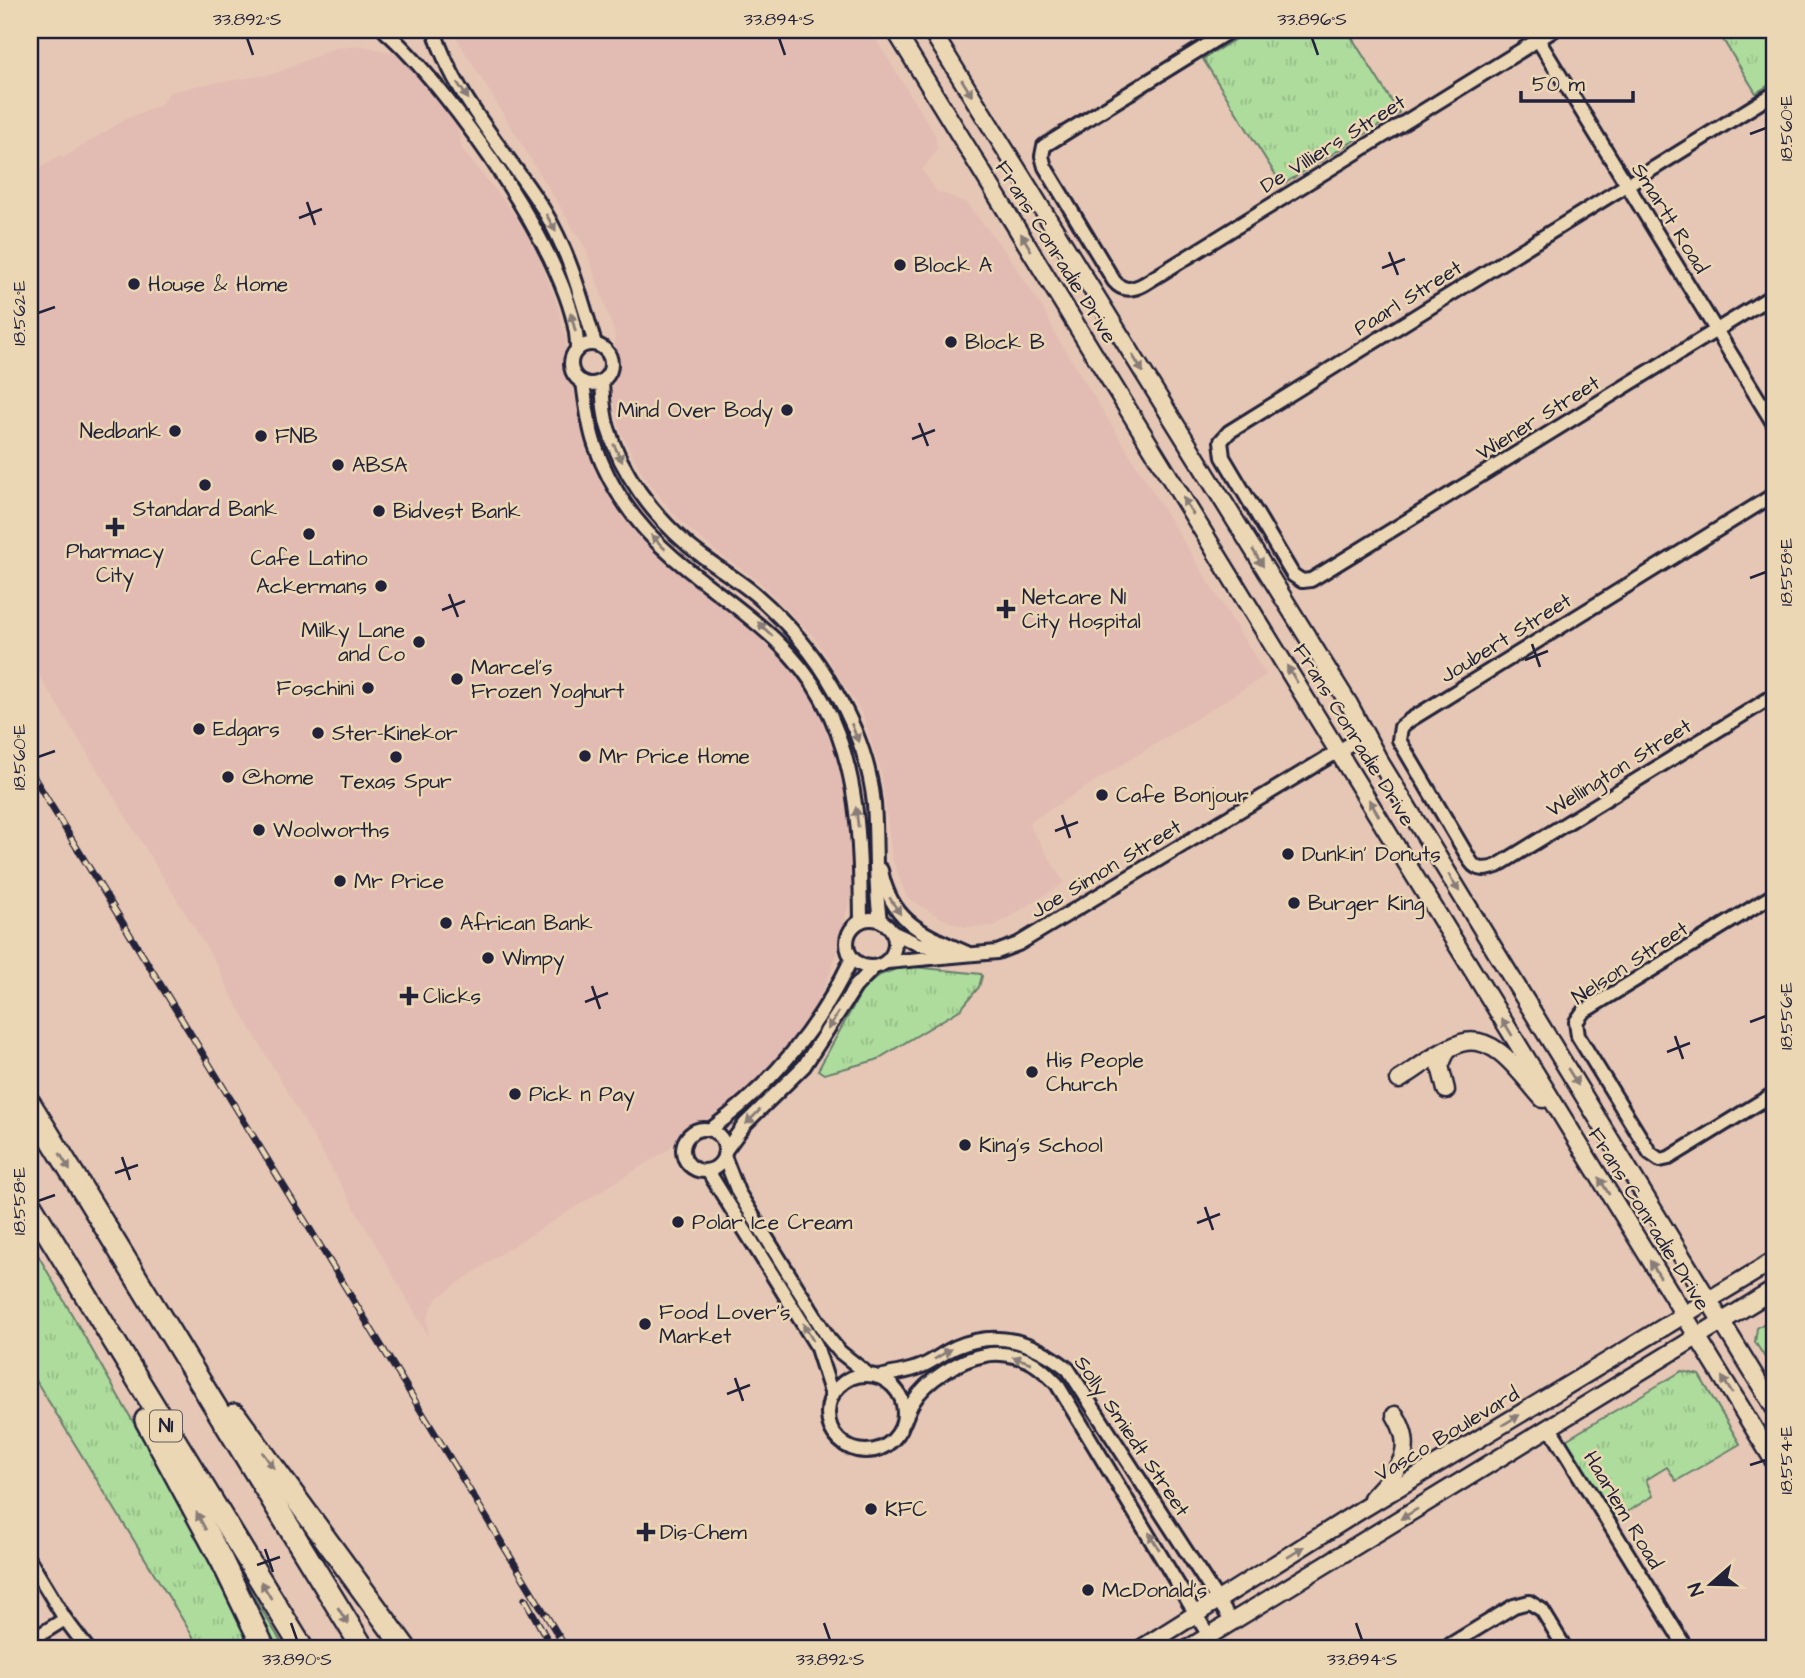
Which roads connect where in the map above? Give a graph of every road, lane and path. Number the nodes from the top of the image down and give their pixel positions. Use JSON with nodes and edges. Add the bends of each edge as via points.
{"nodes":[{"id":1,"x":401,"y":30,"type":"edge"},
{"id":2,"x":434,"y":30,"type":"edge"},
{"id":3,"x":895,"y":30,"type":"edge"},
{"id":4,"x":931,"y":30,"type":"edge"},
{"id":5,"x":1231,"y":30,"type":"edge"},
{"id":6,"x":1554,"y":30,"type":"edge"},
{"id":7,"x":382,"y":31,"type":"edge"},
{"id":8,"x":1535,"y":35,"type":"edge"},
{"id":9,"x":1775,"y":93,"type":"edge"},
{"id":10,"x":1627,"y":185,"type":"junction"},
{"id":11,"x":1775,"y":294,"type":"edge"},
{"id":12,"x":1717,"y":330,"type":"junction"},
{"id":13,"x":595,"y":344,"type":"junction"},
{"id":14,"x":577,"y":349,"type":"junction"},
{"id":15,"x":602,"y":381,"type":"junction"},
{"id":16,"x":583,"y":383,"type":"junction"},
{"id":17,"x":1775,"y":426,"type":"edge"},
{"id":18,"x":1775,"y":494,"type":"edge"},
{"id":19,"x":1320,"y":574,"type":"joint"},
{"id":20,"x":1775,"y":695,"type":"edge"},
{"id":21,"x":1365,"y":735,"type":"junction"},
{"id":22,"x":1339,"y":751,"type":"junction"},
{"id":23,"x":876,"y":842,"type":"junction"},
{"id":24,"x":1482,"y":869,"type":"joint"},
{"id":25,"x":1775,"y":894,"type":"edge"},
{"id":26,"x":880,"y":920,"type":"junction"},
{"id":27,"x":861,"y":921,"type":"junction"},
{"id":28,"x":894,"y":933,"type":"junction"},
{"id":29,"x":969,"y":954,"type":"junction"},
{"id":30,"x":852,"y":958,"type":"junction"},
{"id":31,"x":887,"y":962,"type":"junction"},
{"id":32,"x":874,"y":967,"type":"junction"},
{"id":33,"x":1447,"y":1051,"type":"junction"},
{"id":34,"x":1399,"y":1080,"type":"dead end"},
{"id":35,"x":1446,"y":1090,"type":"dead end"},
{"id":36,"x":1775,"y":1093,"type":"edge"},
{"id":37,"x":30,"y":1104,"type":"edge"},
{"id":38,"x":1568,"y":1127,"type":"junction"},
{"id":39,"x":711,"y":1129,"type":"junction"},
{"id":40,"x":725,"y":1154,"type":"junction"},
{"id":41,"x":708,"y":1171,"type":"junction"},
{"id":42,"x":30,"y":1204,"type":"edge"},
{"id":43,"x":30,"y":1221,"type":"edge"},
{"id":44,"x":1775,"y":1260,"type":"edge"},
{"id":45,"x":1775,"y":1289,"type":"edge"},
{"id":46,"x":1709,"y":1300,"type":"junction"},
{"id":47,"x":1684,"y":1315,"type":"junction"},
{"id":48,"x":1722,"y":1322,"type":"junction"},
{"id":49,"x":167,"y":1328,"type":"junction"},
{"id":50,"x":1698,"y":1337,"type":"junction"},
{"id":51,"x":874,"y":1376,"type":"junction"},
{"id":52,"x":832,"y":1395,"type":"junction"},
{"id":53,"x":1775,"y":1409,"type":"edge"},
{"id":54,"x":1395,"y":1415,"type":"dead end"},
{"id":55,"x":904,"y":1422,"type":"junction"},
{"id":56,"x":1550,"y":1428,"type":"junction"},
{"id":57,"x":1775,"y":1463,"type":"edge"},
{"id":58,"x":1361,"y":1510,"type":"junction"},
{"id":59,"x":30,"y":1561,"type":"edge"},
{"id":60,"x":1219,"y":1600,"type":"junction"},
{"id":61,"x":1197,"y":1614,"type":"junction"},
{"id":62,"x":65,"y":1619,"type":"junction"},
{"id":63,"x":1232,"y":1622,"type":"junction"},
{"id":64,"x":1209,"y":1636,"type":"junction"},
{"id":65,"x":30,"y":1641,"type":"edge"},
{"id":66,"x":87,"y":1648,"type":"edge"},
{"id":67,"x":264,"y":1648,"type":"edge"},
{"id":68,"x":302,"y":1648,"type":"edge"},
{"id":69,"x":363,"y":1648,"type":"edge"},
{"id":70,"x":405,"y":1648,"type":"edge"},
{"id":71,"x":1142,"y":1648,"type":"edge"},
{"id":72,"x":1189,"y":1648,"type":"edge"},
{"id":73,"x":1445,"y":1648,"type":"edge"},
{"id":74,"x":1565,"y":1648,"type":"edge"},
{"id":75,"x":1686,"y":1648,"type":"edge"}],
"edges":[{"from":1,"to":7,"type":"street"},
{"from":2,"to":13,"type":"street","one_way":true,"via":[[456,81],[561,242]]},
{"from":22,"to":3,"type":"main road","name":"Frans Conradie Drive","one_way":true},
{"from":4,"to":21,"type":"main road","name":"Frans Conradie Drive","one_way":true},
{"from":5,"to":8,"type":"street","name":"De Villiers Street","via":[[1044,146],[1045,167],[1121,288],[1131,290],[1144,284]]},
{"from":6,"to":8,"type":"street","name":"De Villiers Street"},
{"from":14,"to":7,"type":"street","one_way":true,"via":[[573,319],[559,281],[519,201],[420,64]]},
{"from":8,"to":10,"type":"street","name":"Smartt Road"},
{"from":9,"to":10,"type":"street","name":"Paarl Street"},
{"from":10,"to":12,"type":"street","name":"Smartt Road"},
{"from":10,"to":19,"type":"street","name":"Paarl Street","via":[[1224,436],[1223,457],[1293,575],[1306,581]]},
{"from":11,"to":12,"type":"street","name":"Wiener Street"},
{"from":12,"to":17,"type":"street","name":"Smartt Road"},
{"from":12,"to":19,"type":"street","name":"Wiener Street"},
{"from":13,"to":14,"type":"street"},
{"from":13,"to":15,"type":"street","via":[[608,353],[610,361]]},
{"from":14,"to":16,"type":"street","via":[[570,366]]},
{"from":15,"to":16,"type":"street"},
{"from":15,"to":23,"type":"street","one_way":true,"via":[[608,429],[647,501],[689,546],[787,623],[835,690],[863,752]]},
{"from":27,"to":16,"type":"street","one_way":true,"via":[[854,789],[840,737],[821,697],[758,622],[645,530],[624,502],[594,445]]},
{"from":18,"to":24,"type":"street","name":"Joubert Street","via":[[1401,727],[1399,740],[1404,751],[1471,862]]},
{"from":20,"to":24,"type":"street","name":"Wellington Street","via":[[1497,866]]},
{"from":21,"to":22,"type":"street","name":"Joe Simon Street"},
{"from":21,"to":46,"type":"main road","name":"Frans Conradie Drive","one_way":true},
{"from":22,"to":29,"type":"street","name":"Joe Simon Street","via":[[1038,934],[997,951]]},
{"from":38,"to":22,"type":"main road","name":"Frans Conradie Drive","one_way":true},
{"from":23,"to":26,"type":"street"},
{"from":23,"to":29,"type":"street","one_way":true,"via":[[884,884],[906,922]]},
{"from":25,"to":36,"type":"street","name":"Nelson Street","via":[[1583,1012],[1576,1022],[1578,1036],[1650,1153],[1660,1160]]},
{"from":26,"to":27,"type":"street"},
{"from":26,"to":28,"type":"street"},
{"from":27,"to":30,"type":"street","via":[[848,938]]},
{"from":28,"to":29,"type":"street","name":"Joe Simon Street","via":[[925,946]]},
{"from":28,"to":31,"type":"street","via":[[895,948]]},
{"from":29,"to":31,"type":"street","name":"Joe Simon Street"},
{"from":30,"to":32,"type":"street"},
{"from":30,"to":39,"type":"street","via":[[823,1012],[792,1055],[736,1111]]},
{"from":31,"to":32,"type":"street"},
{"from":32,"to":40,"type":"street","one_way":true,"via":[[855,987],[804,1066],[745,1125]]},
{"from":33,"to":34,"type":"main road"},
{"from":33,"to":35,"type":"main road","via":[[1440,1066]]},
{"from":33,"to":38,"type":"main road","via":[[1467,1042],[1496,1049]]},
{"from":37,"to":49,"type":"highway","number":"N1","one_way":true},
{"from":47,"to":38,"type":"main road","name":"Frans Conradie Drive","one_way":true},
{"from":39,"to":40,"type":"street","via":[[722,1138]]},
{"from":39,"to":41,"type":"street","via":[[694,1130],[682,1153],[688,1165]]},
{"from":40,"to":41,"type":"street","via":[[718,1166]]},
{"from":40,"to":51,"type":"street","via":[[738,1192],[829,1339]]},
{"from":52,"to":41,"type":"street","one_way":true,"via":[[816,1345]]},
{"from":68,"to":42,"type":"highway","number":"N1","one_way":true},
{"from":67,"to":43,"type":"highway","one_way":true,"via":[[162,1448]]},
{"from":44,"to":46,"type":"main road","name":"Vasco Boulevard"},
{"from":45,"to":48,"type":"main road"},
{"from":46,"to":47,"type":"main road","name":"Vasco Boulevard"},
{"from":46,"to":48,"type":"main road","name":"Frans Conradie Drive"},
{"from":47,"to":50,"type":"main road","name":"Frans Conradie Drive"},
{"from":58,"to":47,"type":"main road","name":"Vasco Boulevard","one_way":true},
{"from":48,"to":50,"type":"main road"},
{"from":48,"to":53,"type":"main road","name":"Frans Conradie Drive"},
{"from":49,"to":69,"type":"highway","number":"N1","one_way":true},
{"from":49,"to":70,"type":"highway","one_way":true},
{"from":50,"to":56,"type":"main road"},
{"from":57,"to":50,"type":"main road","name":"Frans Conradie Drive","one_way":true},
{"from":51,"to":52,"type":"street","via":[[848,1380]]},
{"from":51,"to":55,"type":"street","via":[[890,1382],[903,1400]]},
{"from":51,"to":60,"type":"street","name":"Solly Smiedt Street","one_way":true,"via":[[922,1367],[955,1347],[984,1339],[1027,1343],[1050,1355],[1068,1369]]},
{"from":52,"to":55,"type":"street","via":[[830,1426],[845,1446],[856,1451],[883,1448],[897,1437]]},
{"from":54,"to":58,"type":"main road","via":[[1405,1437],[1403,1459]]},
{"from":61,"to":55,"type":"street","name":"Solly Smiedt Street","one_way":true,"via":[[1057,1384],[1044,1370],[1028,1360],[985,1354],[929,1384]]},
{"from":56,"to":63,"type":"main road","one_way":true},
{"from":56,"to":75,"type":"street","name":"Haarlem Road"},
{"from":60,"to":58,"type":"main road","name":"Vasco Boulevard","one_way":true},
{"from":59,"to":62,"type":"street"},
{"from":60,"to":61,"type":"main road","name":"Vasco Boulevard"},
{"from":60,"to":63,"type":"street","name":"Solly Smiedt Street"},
{"from":61,"to":64,"type":"street","name":"Solly Smiedt Street"},
{"from":61,"to":71,"type":"main road","name":"Vasco Boulevard"},
{"from":62,"to":65,"type":"street"},
{"from":62,"to":66,"type":"street"},
{"from":63,"to":64,"type":"main road"},
{"from":64,"to":72,"type":"main road"},
{"from":73,"to":74,"type":"street","via":[[1514,1606],[1529,1602],[1542,1610]]}]}
